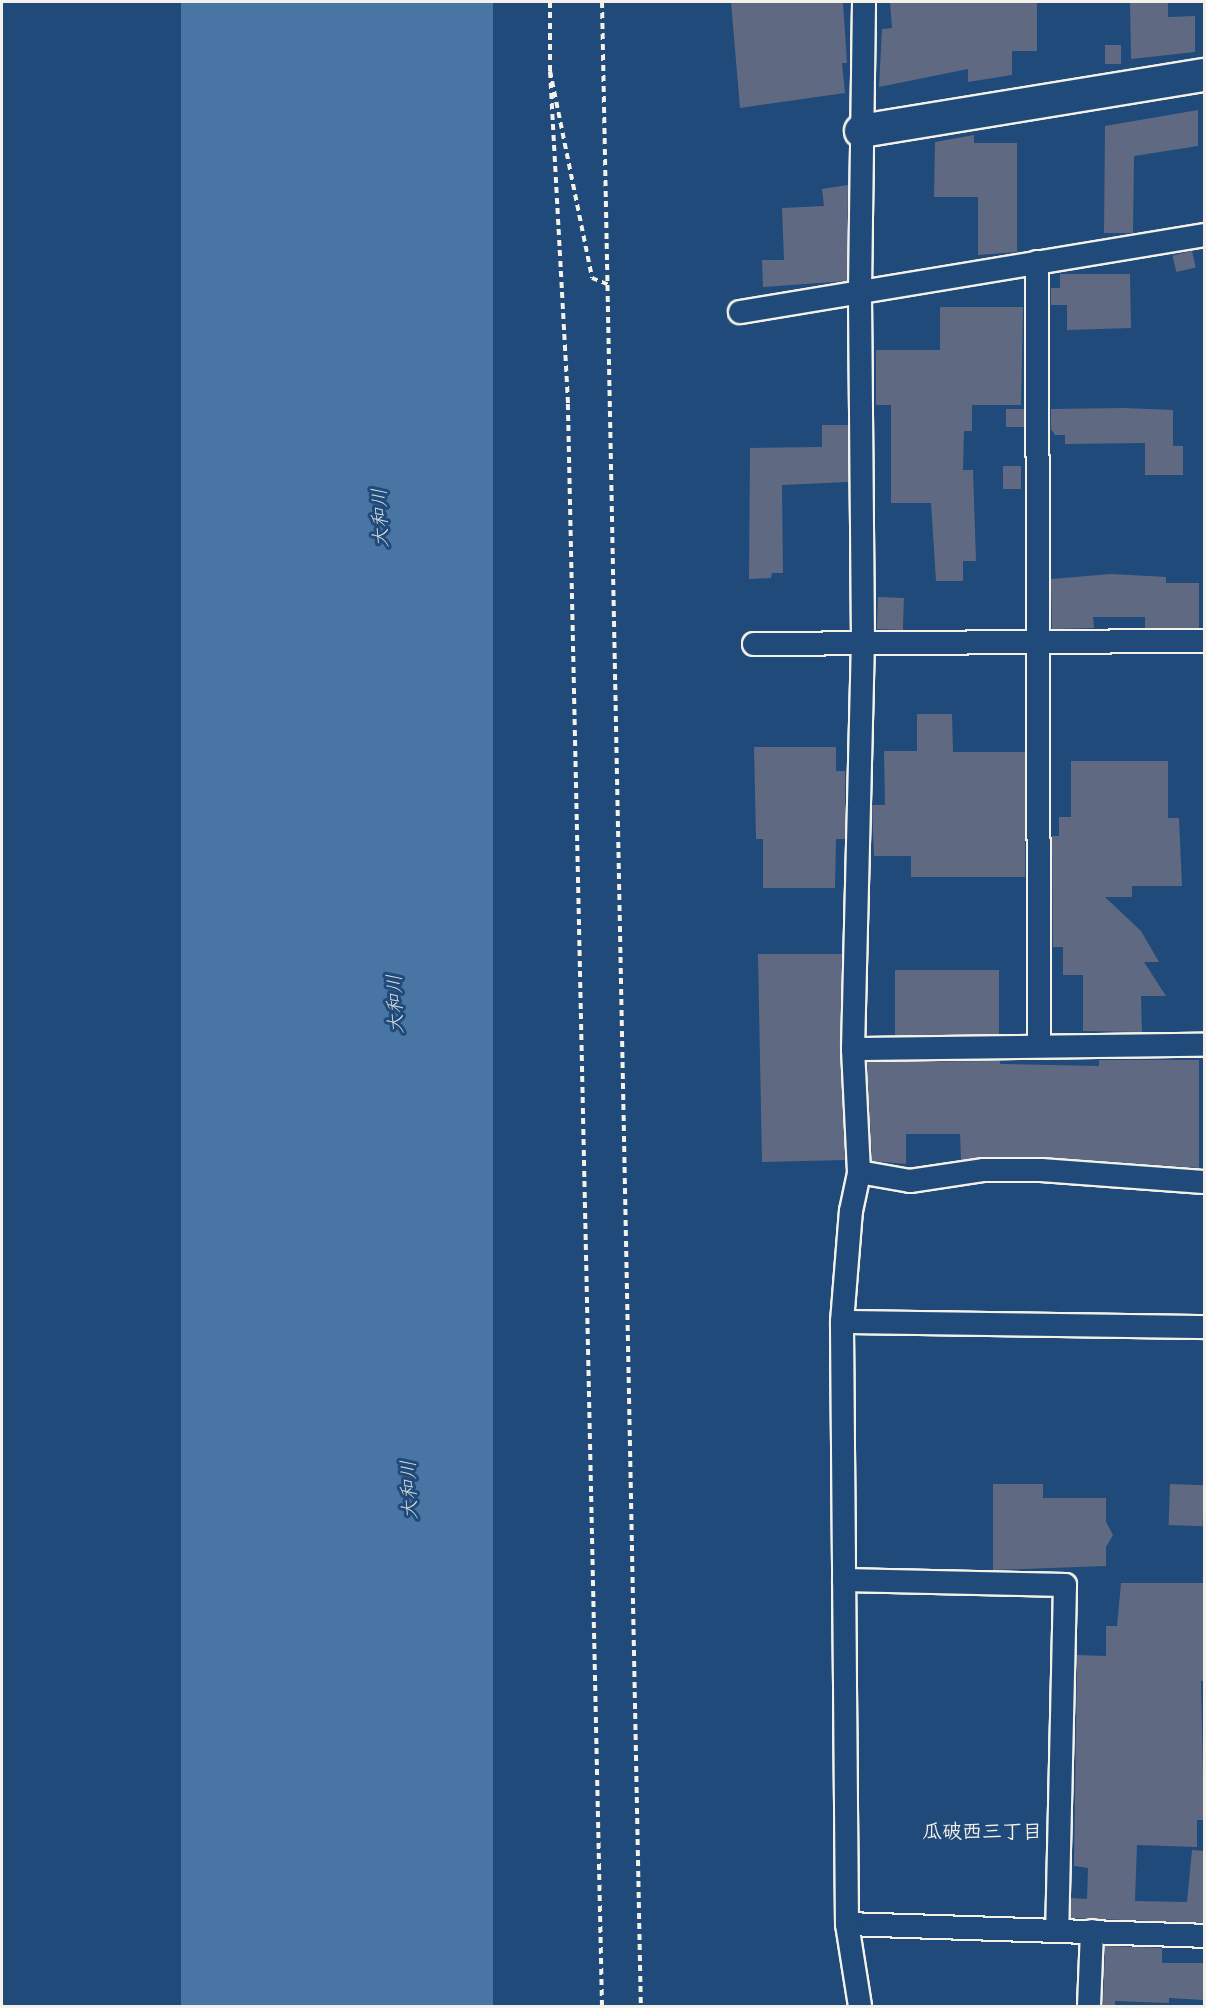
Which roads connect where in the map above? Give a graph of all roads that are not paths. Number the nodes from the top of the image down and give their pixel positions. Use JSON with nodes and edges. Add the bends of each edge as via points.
{"nodes":[{"id":1,"x":864,"y":2,"type":"edge"},
{"id":2,"x":1204,"y":75,"type":"edge"},
{"id":3,"x":861,"y":132,"type":"junction"},
{"id":4,"x":1204,"y":235,"type":"edge"},
{"id":5,"x":1037,"y":262,"type":"junction"},
{"id":6,"x":860,"y":290,"type":"junction"},
{"id":7,"x":740,"y":312,"type":"dead end"},
{"id":8,"x":1038,"y":640,"type":"junction"},
{"id":9,"x":1204,"y":640,"type":"edge"},
{"id":10,"x":863,"y":641,"type":"junction"},
{"id":11,"x":754,"y":644,"type":"dead end"},
{"id":12,"x":1204,"y":1045,"type":"edge"},
{"id":13,"x":1039,"y":1046,"type":"junction"},
{"id":14,"x":853,"y":1049,"type":"junction"},
{"id":15,"x":859,"y":1172,"type":"junction"},
{"id":16,"x":1204,"y":1182,"type":"edge"},
{"id":17,"x":842,"y":1322,"type":"junction"},
{"id":18,"x":1204,"y":1327,"type":"edge"},
{"id":19,"x":844,"y":1580,"type":"junction"},
{"id":20,"x":847,"y":1924,"type":"junction"},
{"id":21,"x":1057,"y":1930,"type":"junction"},
{"id":22,"x":1092,"y":1931,"type":"junction"},
{"id":23,"x":1204,"y":1936,"type":"edge"},
{"id":24,"x":860,"y":2007,"type":"edge"},
{"id":25,"x":1089,"y":2007,"type":"edge"}],
"edges":[{"from":1,"to":3,"type":"street"},
{"from":2,"to":3,"type":"street"},
{"from":3,"to":6,"type":"street"},
{"from":4,"to":5,"type":"street"},
{"from":5,"to":6,"type":"street"},
{"from":5,"to":8,"type":"street"},
{"from":6,"to":7,"type":"street"},
{"from":6,"to":10,"type":"street"},
{"from":8,"to":9,"type":"street"},
{"from":8,"to":10,"type":"street"},
{"from":8,"to":13,"type":"street"},
{"from":10,"to":11,"type":"street"},
{"from":10,"to":14,"type":"street"},
{"from":12,"to":13,"type":"street"},
{"from":13,"to":14,"type":"street"},
{"from":14,"to":15,"type":"street"},
{"from":15,"to":16,"type":"street","via":[[910,1181],[984,1170],[1041,1170]]},
{"from":15,"to":17,"type":"street","via":[[851,1211]]},
{"from":17,"to":18,"type":"street"},
{"from":17,"to":19,"type":"street"},
{"from":19,"to":20,"type":"street"},
{"from":19,"to":21,"type":"street","via":[[1065,1585]]},
{"from":20,"to":21,"type":"street"},
{"from":20,"to":24,"type":"street"},
{"from":21,"to":22,"type":"street"},
{"from":22,"to":23,"type":"street"},
{"from":22,"to":25,"type":"street"}]}
